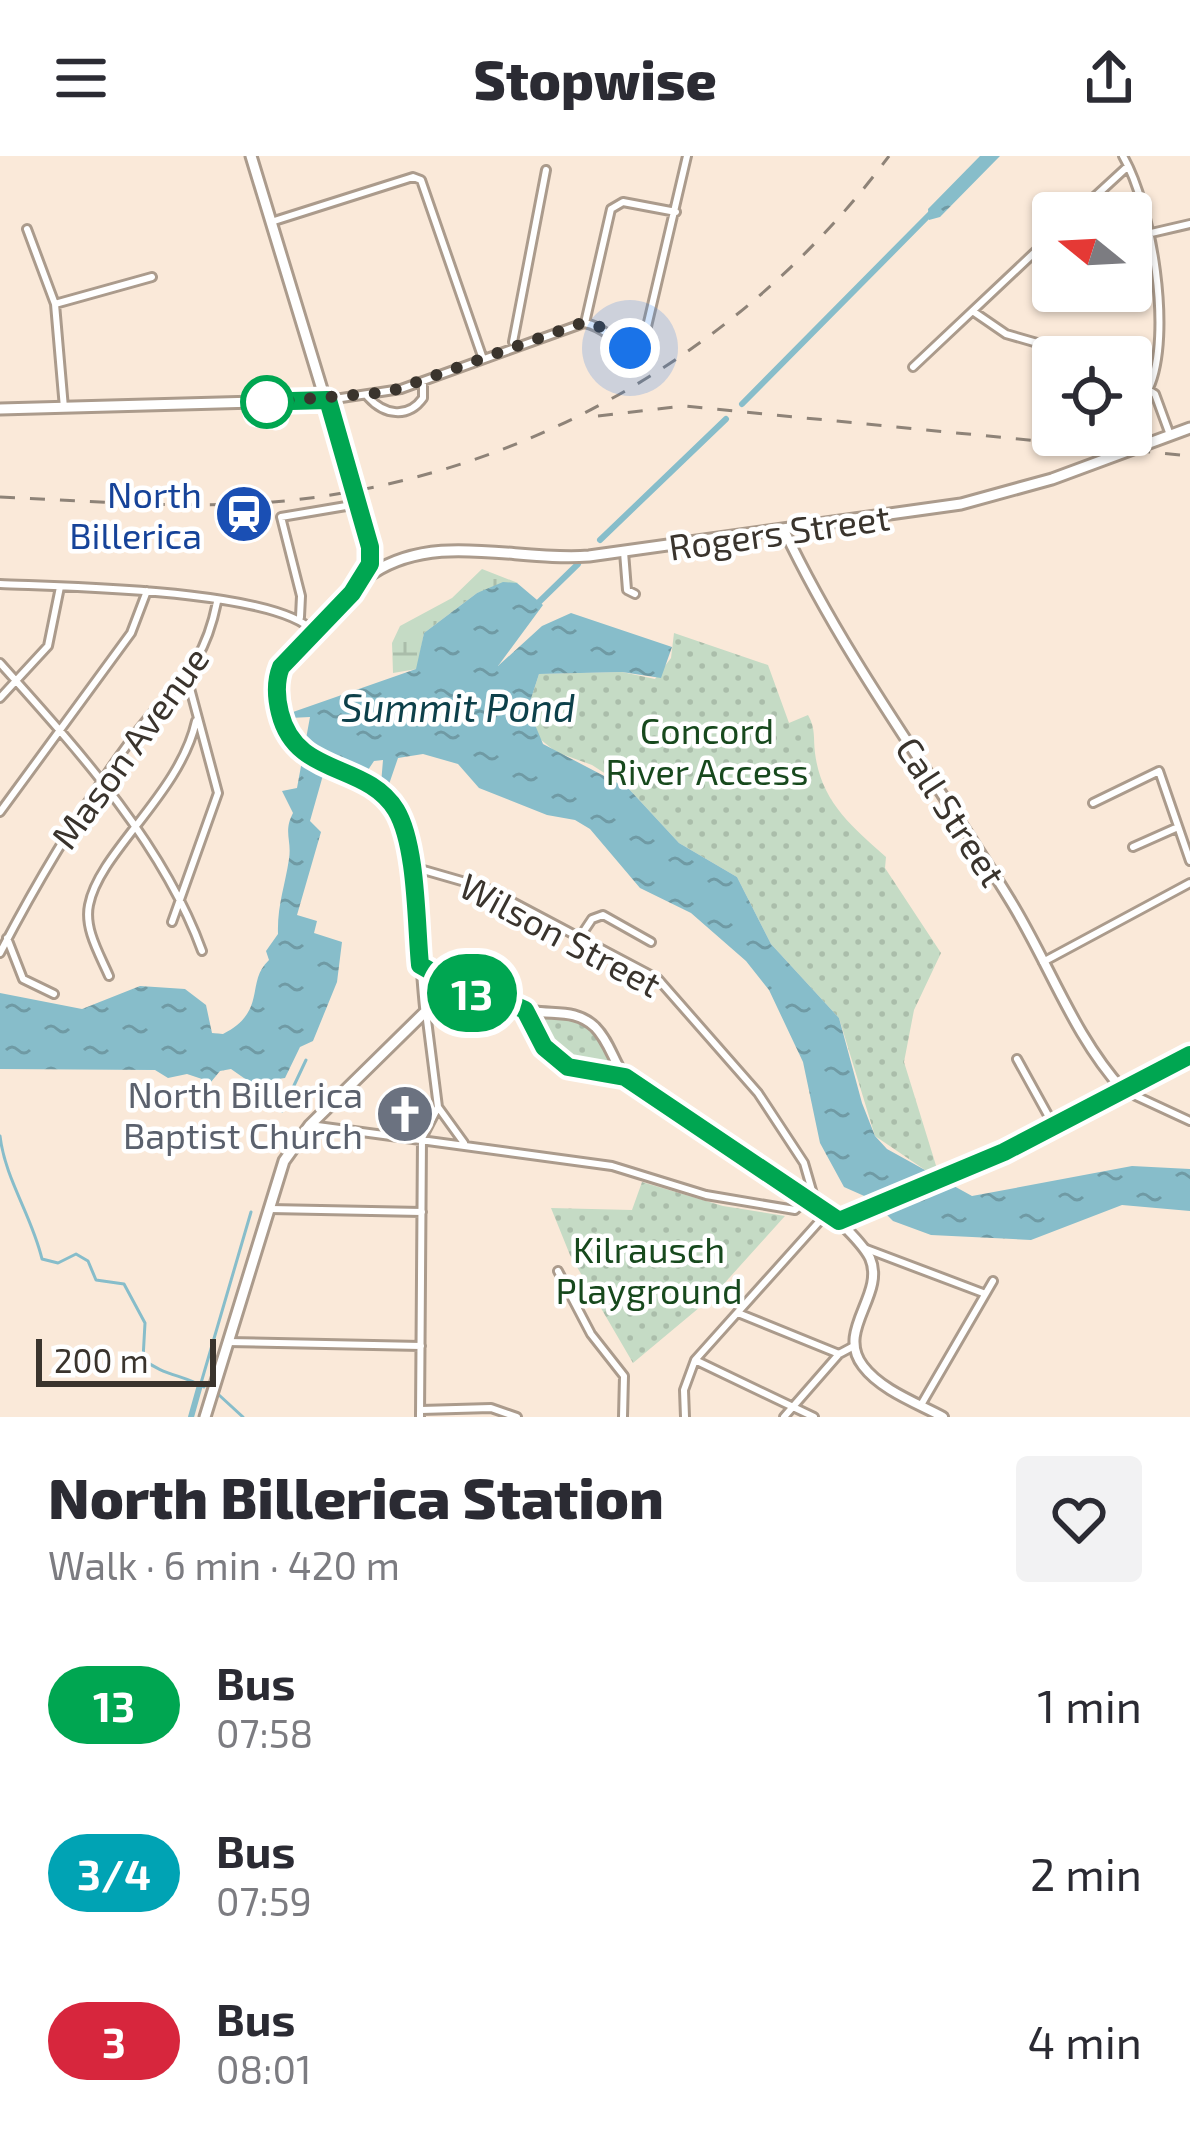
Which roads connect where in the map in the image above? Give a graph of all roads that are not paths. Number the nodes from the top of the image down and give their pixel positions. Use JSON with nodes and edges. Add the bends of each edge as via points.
{"nodes":[{"id":1,"x":251,"y":156,"type":"edge"},
{"id":2,"x":687,"y":156,"type":"edge"},
{"id":3,"x":1123,"y":156,"type":"edge"},
{"id":4,"x":1129,"y":166,"type":"junction"},
{"id":5,"x":546,"y":170,"type":"dead end"},
{"id":6,"x":1100,"y":192,"type":"edge"},
{"id":7,"x":1136,"y":192,"type":"edge"},
{"id":8,"x":676,"y":212,"type":"junction"},
{"id":9,"x":271,"y":222,"type":"junction"},
{"id":10,"x":1190,"y":224,"type":"edge"},
{"id":11,"x":26,"y":229,"type":"dead end"},
{"id":12,"x":1152,"y":233,"type":"edge"},
{"id":13,"x":1032,"y":256,"type":"edge"},
{"id":14,"x":1152,"y":271,"type":"edge"},
{"id":15,"x":152,"y":277,"type":"dead end"},
{"id":16,"x":55,"y":304,"type":"junction"},
{"id":17,"x":973,"y":311,"type":"junction"},
{"id":18,"x":585,"y":323,"type":"junction"},
{"id":19,"x":1032,"y":341,"type":"edge"},
{"id":20,"x":512,"y":345,"type":"junction"},
{"id":21,"x":482,"y":359,"type":"junction"},
{"id":22,"x":913,"y":367,"type":"dead end"},
{"id":23,"x":1152,"y":375,"type":"edge"},
{"id":24,"x":424,"y":382,"type":"junction"},
{"id":25,"x":1152,"y":395,"type":"edge"},
{"id":26,"x":368,"y":397,"type":"junction"},
{"id":27,"x":328,"y":400,"type":"junction"},
{"id":28,"x":64,"y":408,"type":"junction"},
{"id":29,"x":0,"y":410,"type":"edge"},
{"id":30,"x":1190,"y":428,"type":"edge"},
{"id":31,"x":1170,"y":435,"type":"junction"},
{"id":32,"x":358,"y":504,"type":"junction"},
{"id":33,"x":784,"y":530,"type":"junction"},
{"id":34,"x":370,"y":547,"type":"junction"},
{"id":35,"x":624,"y":552,"type":"junction"},
{"id":36,"x":403,"y":559,"type":"junction"},
{"id":37,"x":362,"y":581,"type":"junction"},
{"id":38,"x":0,"y":584,"type":"edge"},
{"id":39,"x":60,"y":587,"type":"junction"},
{"id":40,"x":147,"y":590,"type":"junction"},
{"id":41,"x":635,"y":594,"type":"dead end"},
{"id":42,"x":217,"y":602,"type":"junction"},
{"id":43,"x":299,"y":618,"type":"junction"},
{"id":44,"x":314,"y":632,"type":"junction"},
{"id":45,"x":0,"y":663,"type":"edge"},
{"id":46,"x":187,"y":676,"type":"junction"},
{"id":47,"x":16,"y":681,"type":"junction"},
{"id":48,"x":0,"y":698,"type":"edge"},
{"id":49,"x":196,"y":722,"type":"junction"},
{"id":50,"x":57,"y":730,"type":"junction"},
{"id":51,"x":101,"y":784,"type":"junction"},
{"id":52,"x":1093,"y":803,"type":"dead end"},
{"id":53,"x":0,"y":812,"type":"edge"},
{"id":54,"x":1178,"y":827,"type":"junction"},
{"id":55,"x":136,"y":832,"type":"junction"},
{"id":56,"x":1132,"y":847,"type":"dead end"},
{"id":57,"x":1190,"y":861,"type":"edge"},
{"id":58,"x":410,"y":866,"type":"junction"},
{"id":59,"x":1190,"y":883,"type":"edge"},
{"id":60,"x":180,"y":897,"type":"junction"},
{"id":61,"x":172,"y":922,"type":"dead end"},
{"id":62,"x":7,"y":938,"type":"junction"},
{"id":63,"x":580,"y":938,"type":"junction"},
{"id":64,"x":651,"y":942,"type":"dead end"},
{"id":65,"x":202,"y":951,"type":"dead end"},
{"id":66,"x":0,"y":952,"type":"edge"},
{"id":67,"x":1043,"y":962,"type":"junction"},
{"id":68,"x":420,"y":965,"type":"junction"},
{"id":69,"x":109,"y":976,"type":"dead end"},
{"id":70,"x":469,"y":993,"type":"junction"},
{"id":71,"x":54,"y":994,"type":"dead end"},
{"id":72,"x":525,"y":1010,"type":"junction"},
{"id":73,"x":426,"y":1011,"type":"junction"},
{"id":74,"x":1190,"y":1054,"type":"edge"},
{"id":75,"x":1017,"y":1060,"type":"dead end"},
{"id":76,"x":625,"y":1077,"type":"junction"},
{"id":77,"x":1123,"y":1090,"type":"junction"},
{"id":78,"x":438,"y":1107,"type":"junction"},
{"id":79,"x":1190,"y":1121,"type":"edge"},
{"id":80,"x":310,"y":1126,"type":"junction"},
{"id":81,"x":1054,"y":1126,"type":"junction"},
{"id":82,"x":422,"y":1138,"type":"junction"},
{"id":83,"x":464,"y":1143,"type":"junction"},
{"id":84,"x":810,"y":1200,"type":"junction"},
{"id":85,"x":266,"y":1209,"type":"junction"},
{"id":86,"x":422,"y":1212,"type":"junction"},
{"id":87,"x":826,"y":1214,"type":"junction"},
{"id":88,"x":839,"y":1221,"type":"junction"},
{"id":89,"x":864,"y":1248,"type":"junction"},
{"id":90,"x":559,"y":1271,"type":"dead end"},
{"id":91,"x":994,"y":1281,"type":"dead end"},
{"id":92,"x":983,"y":1293,"type":"junction"},
{"id":93,"x":738,"y":1313,"type":"junction"},
{"id":94,"x":227,"y":1342,"type":"junction"},
{"id":95,"x":421,"y":1346,"type":"junction"},
{"id":96,"x":854,"y":1346,"type":"junction"},
{"id":97,"x":838,"y":1354,"type":"junction"},
{"id":98,"x":695,"y":1360,"type":"junction"},
{"id":99,"x":922,"y":1405,"type":"junction"},
{"id":100,"x":795,"y":1407,"type":"junction"},
{"id":101,"x":420,"y":1413,"type":"edge"},
{"id":102,"x":205,"y":1417,"type":"edge"},
{"id":103,"x":517,"y":1417,"type":"edge"},
{"id":104,"x":623,"y":1417,"type":"edge"},
{"id":105,"x":685,"y":1417,"type":"edge"},
{"id":106,"x":784,"y":1417,"type":"edge"},
{"id":107,"x":814,"y":1417,"type":"edge"},
{"id":108,"x":943,"y":1417,"type":"edge"}],
"edges":[{"from":1,"to":9,"type":"main road"},
{"from":2,"to":8,"type":"street"},
{"from":3,"to":4,"type":"street"},
{"from":4,"to":6,"type":"street"},
{"from":4,"to":7,"type":"street"},
{"from":5,"to":20,"type":"street"},
{"from":8,"to":18,"type":"street","via":[[613,206]]},
{"from":8,"to":18,"type":"street","via":[[639,350]]},
{"from":9,"to":21,"type":"street","via":[[413,177],[423,182]]},
{"from":9,"to":27,"type":"main road"},
{"from":10,"to":12,"type":"street"},
{"from":11,"to":16,"type":"street"},
{"from":13,"to":17,"type":"street"},
{"from":14,"to":23,"type":"street","via":[[1162,332]]},
{"from":15,"to":16,"type":"street"},
{"from":16,"to":28,"type":"street"},
{"from":17,"to":19,"type":"street"},
{"from":17,"to":22,"type":"street"},
{"from":18,"to":20,"type":"street"},
{"from":20,"to":21,"type":"street"},
{"from":21,"to":24,"type":"street"},
{"from":24,"to":26,"type":"street"},
{"from":24,"to":26,"type":"street","via":[[424,398],[403,412]]},
{"from":25,"to":31,"type":"street"},
{"from":26,"to":27,"type":"street"},
{"from":27,"to":28,"type":"main road"},
{"from":27,"to":32,"type":"main road"},
{"from":28,"to":29,"type":"main road"},
{"from":30,"to":31,"type":"main road","name":"Rogers Street"},
{"from":31,"to":33,"type":"main road","name":"Rogers Street","via":[[982,499]]},
{"from":32,"to":34,"type":"main road"},
{"from":32,"to":43,"type":"street","via":[[281,517]]},
{"from":33,"to":35,"type":"main road","name":"Rogers Street"},
{"from":33,"to":67,"type":"street","name":"Call Street"},
{"from":34,"to":36,"type":"main road"},
{"from":34,"to":37,"type":"main road"},
{"from":35,"to":36,"type":"main road","name":"Rogers Street","via":[[543,559],[452,550]]},
{"from":35,"to":41,"type":"street","via":[[626,590]]},
{"from":36,"to":37,"type":"main road","name":"Rogers Street"},
{"from":37,"to":44,"type":"main road"},
{"from":38,"to":39,"type":"street"},
{"from":39,"to":40,"type":"street"},
{"from":39,"to":47,"type":"street","via":[[54,634]]},
{"from":40,"to":42,"type":"street"},
{"from":40,"to":50,"type":"street","via":[[131,633]]},
{"from":42,"to":43,"type":"street"},
{"from":42,"to":46,"type":"street","name":"Mason Avenue","via":[[208,643]]},
{"from":43,"to":44,"type":"street"},
{"from":44,"to":58,"type":"main road","via":[[278,674],[283,723],[301,752],[392,803]]},
{"from":45,"to":47,"type":"street"},
{"from":46,"to":49,"type":"street"},
{"from":46,"to":51,"type":"street","name":"Mason Avenue"},
{"from":47,"to":48,"type":"street"},
{"from":47,"to":50,"type":"street"},
{"from":49,"to":55,"type":"street","via":[[181,766]]},
{"from":49,"to":60,"type":"street","via":[[218,785]]},
{"from":50,"to":51,"type":"street"},
{"from":50,"to":53,"type":"street"},
{"from":51,"to":55,"type":"street"},
{"from":51,"to":62,"type":"street","name":"Mason Avenue","via":[[47,860]]},
{"from":52,"to":54,"type":"street","via":[[1159,770]]},
{"from":54,"to":56,"type":"street"},
{"from":54,"to":57,"type":"street"},
{"from":55,"to":60,"type":"street"},
{"from":55,"to":69,"type":"street","via":[[88,906]]},
{"from":58,"to":63,"type":"street","name":"Wilson Street","via":[[487,888]]},
{"from":58,"to":68,"type":"main road"},
{"from":59,"to":67,"type":"street"},
{"from":60,"to":61,"type":"street"},
{"from":60,"to":65,"type":"street"},
{"from":62,"to":66,"type":"street","name":"Mason Avenue"},
{"from":62,"to":71,"type":"street","via":[[23,980]]},
{"from":63,"to":64,"type":"street","via":[[603,914]]},
{"from":63,"to":84,"type":"street","name":"Wilson Street","via":[[678,996],[804,1163]]},
{"from":67,"to":77,"type":"street","name":"Call Street","via":[[1092,1052]]},
{"from":68,"to":70,"type":"street"},
{"from":68,"to":73,"type":"main road"},
{"from":70,"to":72,"type":"street"},
{"from":70,"to":73,"type":"street"},
{"from":72,"to":76,"type":"street","via":[[561,1063]]},
{"from":72,"to":76,"type":"street","via":[[590,1023]]},
{"from":73,"to":78,"type":"street"},
{"from":73,"to":80,"type":"main road"},
{"from":74,"to":77,"type":"street"},
{"from":75,"to":81,"type":"street"},
{"from":76,"to":84,"type":"street"},
{"from":77,"to":79,"type":"street"},
{"from":77,"to":81,"type":"street"},
{"from":78,"to":82,"type":"street"},
{"from":78,"to":83,"type":"street"},
{"from":80,"to":82,"type":"street"},
{"from":80,"to":85,"type":"main road","via":[[284,1161]]},
{"from":81,"to":88,"type":"street"},
{"from":82,"to":83,"type":"street"},
{"from":82,"to":86,"type":"street"},
{"from":83,"to":84,"type":"street","via":[[612,1166],[727,1200],[795,1210]]},
{"from":84,"to":87,"type":"street"},
{"from":85,"to":86,"type":"street"},
{"from":85,"to":94,"type":"main road"},
{"from":86,"to":95,"type":"street"},
{"from":87,"to":88,"type":"street"},
{"from":87,"to":93,"type":"street"},
{"from":88,"to":89,"type":"street"},
{"from":89,"to":92,"type":"street"},
{"from":89,"to":96,"type":"street","via":[[873,1280]]},
{"from":90,"to":104,"type":"street","via":[[624,1376]]},
{"from":91,"to":92,"type":"street"},
{"from":92,"to":99,"type":"street"},
{"from":93,"to":97,"type":"street"},
{"from":93,"to":98,"type":"street"},
{"from":94,"to":95,"type":"street"},
{"from":94,"to":102,"type":"main road"},
{"from":95,"to":101,"type":"street"},
{"from":96,"to":97,"type":"street"},
{"from":96,"to":99,"type":"street","via":[[876,1380]]},
{"from":97,"to":100,"type":"street"},
{"from":98,"to":100,"type":"street"},
{"from":98,"to":105,"type":"street"},
{"from":99,"to":108,"type":"street"},
{"from":100,"to":106,"type":"street"},
{"from":100,"to":107,"type":"street"},
{"from":101,"to":103,"type":"street","via":[[491,1408]]}]}
